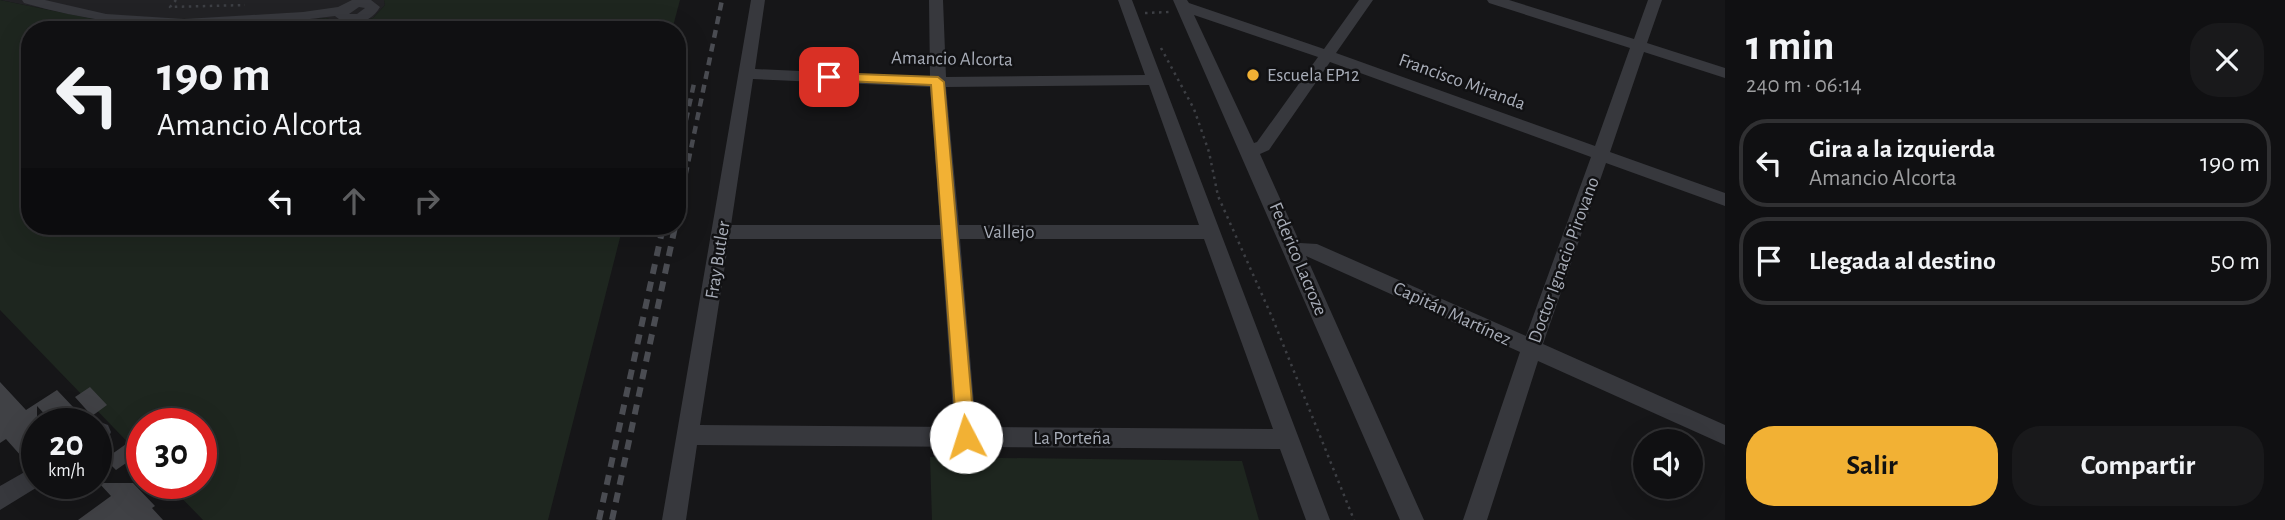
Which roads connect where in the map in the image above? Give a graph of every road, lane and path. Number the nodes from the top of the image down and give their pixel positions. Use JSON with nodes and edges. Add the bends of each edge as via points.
{"nodes":[{"id":1,"x":29,"y":0,"type":"edge"},
{"id":2,"x":176,"y":0,"type":"edge"},
{"id":3,"x":758,"y":0,"type":"edge"},
{"id":4,"x":936,"y":0,"type":"edge"},
{"id":5,"x":1125,"y":0,"type":"edge"},
{"id":6,"x":1366,"y":0,"type":"edge"},
{"id":7,"x":1494,"y":0,"type":"edge"},
{"id":8,"x":1655,"y":0,"type":"edge"},
{"id":9,"x":253,"y":5,"type":"dead end"},
{"id":10,"x":1183,"y":6,"type":"edge"},
{"id":11,"x":342,"y":11,"type":"dead end"},
{"id":12,"x":1144,"y":12,"type":"dead end"},
{"id":13,"x":135,"y":21,"type":"edge"},
{"id":14,"x":264,"y":21,"type":"edge"},
{"id":15,"x":1156,"y":38,"type":"dead end"},
{"id":16,"x":1640,"y":47,"type":"junction"},
{"id":17,"x":1327,"y":55,"type":"junction"},
{"id":18,"x":1725,"y":73,"type":"edge"},
{"id":19,"x":747,"y":74,"type":"junction"},
{"id":20,"x":1156,"y":80,"type":"junction"},
{"id":21,"x":938,"y":82,"type":"junction"},
{"id":22,"x":1252,"y":151,"type":"junction"},
{"id":23,"x":1601,"y":155,"type":"junction"},
{"id":24,"x":1725,"y":200,"type":"edge"},
{"id":25,"x":722,"y":232,"type":"junction"},
{"id":26,"x":949,"y":232,"type":"junction"},
{"id":27,"x":1211,"y":232,"type":"junction"},
{"id":28,"x":1293,"y":250,"type":"junction"},
{"id":29,"x":1531,"y":350,"type":"junction"},
{"id":30,"x":689,"y":435,"type":"junction"},
{"id":31,"x":1725,"y":435,"type":"edge"},
{"id":32,"x":966,"y":437,"type":"junction"},
{"id":33,"x":1287,"y":439,"type":"junction"},
{"id":34,"x":21,"y":485,"type":"edge"},
{"id":35,"x":0,"y":499,"type":"edge"},
{"id":36,"x":674,"y":520,"type":"edge"},
{"id":37,"x":1318,"y":520,"type":"edge"},
{"id":38,"x":1354,"y":520,"type":"edge"},
{"id":39,"x":1412,"y":520,"type":"edge"},
{"id":40,"x":1475,"y":520,"type":"edge"}],
"edges":[{"from":1,"to":13,"type":"street"},
{"from":2,"to":9,"type":"path","via":[[170,7]]},
{"from":3,"to":19,"type":"street","name":"Fray Butler"},
{"from":4,"to":21,"type":"street"},
{"from":5,"to":20,"type":"street"},
{"from":6,"to":17,"type":"street"},
{"from":7,"to":16,"type":"street"},
{"from":8,"to":16,"type":"street","name":"Doctor Ignacio Pirovano"},
{"from":10,"to":12,"type":"path"},
{"from":10,"to":17,"type":"street","name":"Francisco Miranda"},
{"from":10,"to":22,"type":"street","name":"Federico Lacroze"},
{"from":11,"to":14,"type":"street"},
{"from":15,"to":38,"type":"path","via":[[1194,109],[1218,196]]},
{"from":16,"to":18,"type":"street"},
{"from":16,"to":23,"type":"street","name":"Doctor Ignacio Pirovano"},
{"from":17,"to":22,"type":"street","via":[[1264,146]]},
{"from":17,"to":23,"type":"street","name":"Francisco Miranda"},
{"from":19,"to":21,"type":"street","name":"Amancio Alcorta"},
{"from":19,"to":25,"type":"street","name":"Fray Butler"},
{"from":20,"to":21,"type":"street","name":"Amancio Alcorta"},
{"from":20,"to":27,"type":"street"},
{"from":21,"to":26,"type":"street"},
{"from":22,"to":28,"type":"street","name":"Federico Lacroze"},
{"from":23,"to":24,"type":"street","name":"Francisco Miranda"},
{"from":23,"to":29,"type":"street","name":"Doctor Ignacio Pirovano"},
{"from":25,"to":26,"type":"street","name":"Vallejo"},
{"from":25,"to":30,"type":"street","name":"Fray Butler"},
{"from":26,"to":27,"type":"street","name":"Vallejo"},
{"from":26,"to":32,"type":"street"},
{"from":27,"to":33,"type":"street"},
{"from":28,"to":29,"type":"street","name":"Capitán Martínez","via":[[1310,249]]},
{"from":28,"to":39,"type":"street","name":"Federico Lacroze"},
{"from":29,"to":31,"type":"street","name":"Capitán Martínez"},
{"from":29,"to":40,"type":"street","name":"Doctor Ignacio Pirovano"},
{"from":30,"to":32,"type":"street","name":"La Porteña"},
{"from":30,"to":36,"type":"street","name":"Fray Butler"},
{"from":32,"to":33,"type":"street","name":"La Porteña"},
{"from":33,"to":37,"type":"street"},
{"from":34,"to":35,"type":"street"}]}
